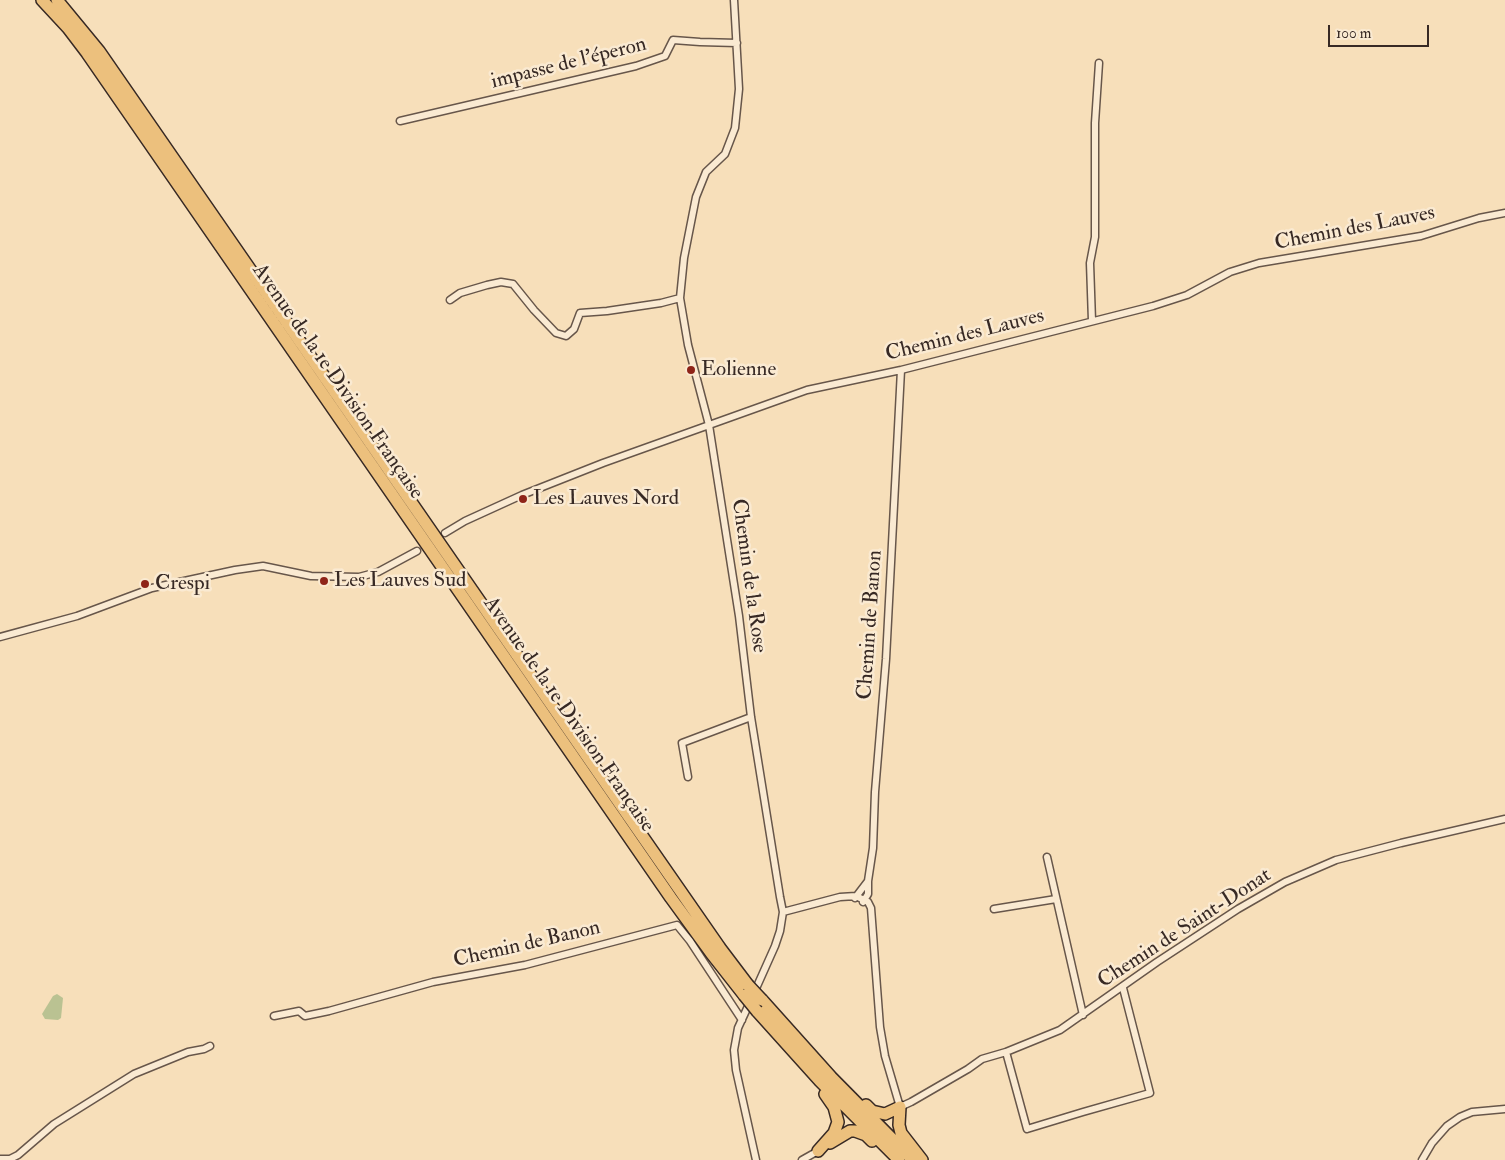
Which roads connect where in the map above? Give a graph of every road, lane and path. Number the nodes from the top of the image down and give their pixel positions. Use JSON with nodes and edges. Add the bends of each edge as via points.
{"nodes":[{"id":1,"x":42,"y":0,"type":"edge"},
{"id":2,"x":57,"y":0,"type":"edge"},
{"id":3,"x":734,"y":0,"type":"edge"},
{"id":4,"x":737,"y":43,"type":"junction"},
{"id":5,"x":1099,"y":63,"type":"dead end"},
{"id":6,"x":400,"y":121,"type":"dead end"},
{"id":7,"x":1505,"y":213,"type":"edge"},
{"id":8,"x":680,"y":298,"type":"junction"},
{"id":9,"x":450,"y":300,"type":"dead end"},
{"id":10,"x":1092,"y":321,"type":"junction"},
{"id":11,"x":902,"y":370,"type":"junction"},
{"id":12,"x":709,"y":425,"type":"junction"},
{"id":13,"x":445,"y":533,"type":"dead end"},
{"id":14,"x":417,"y":552,"type":"dead end"},
{"id":15,"x":0,"y":637,"type":"edge"},
{"id":16,"x":751,"y":717,"type":"junction"},
{"id":17,"x":688,"y":777,"type":"dead end"},
{"id":18,"x":1505,"y":819,"type":"edge"},
{"id":19,"x":1047,"y":856,"type":"dead end"},
{"id":20,"x":868,"y":881,"type":"junction"},
{"id":21,"x":856,"y":897,"type":"junction"},
{"id":22,"x":1056,"y":899,"type":"junction"},
{"id":23,"x":864,"y":901,"type":"junction"},
{"id":24,"x":994,"y":909,"type":"dead end"},
{"id":25,"x":783,"y":912,"type":"junction"},
{"id":26,"x":747,"y":988,"type":"junction"},
{"id":27,"x":1123,"y":988,"type":"junction"},
{"id":28,"x":763,"y":998,"type":"junction"},
{"id":29,"x":1083,"y":1015,"type":"junction"},
{"id":30,"x":274,"y":1016,"type":"dead end"},
{"id":31,"x":742,"y":1020,"type":"junction"},
{"id":32,"x":776,"y":1033,"type":"junction"},
{"id":33,"x":210,"y":1046,"type":"dead end"},
{"id":34,"x":1006,"y":1052,"type":"junction"},
{"id":35,"x":900,"y":1107,"type":"junction"},
{"id":36,"x":1505,"y":1109,"type":"edge"},
{"id":37,"x":818,"y":1151,"type":"junction"},
{"id":38,"x":0,"y":1159,"type":"edge"},
{"id":39,"x":756,"y":1160,"type":"edge"},
{"id":40,"x":802,"y":1160,"type":"edge"},
{"id":41,"x":892,"y":1160,"type":"edge"},
{"id":42,"x":899,"y":1160,"type":"edge"},
{"id":43,"x":913,"y":1160,"type":"edge"},
{"id":44,"x":922,"y":1160,"type":"edge"},
{"id":45,"x":1422,"y":1160,"type":"edge"}],
"edges":[{"from":1,"to":26,"type":"highway","name":"Avenue de la 1e Division Française","via":[[68,28],[98,70],[677,905]]},
{"from":2,"to":26,"type":"highway","name":"Avenue de la 1e Division Française","via":[[99,51]]},
{"from":3,"to":4,"type":"street","name":"Chemin de la Rose"},
{"from":4,"to":6,"type":"street","name":"impasse de l'éperon","via":[[673,40],[665,56],[636,66]]},
{"from":4,"to":8,"type":"street","name":"Chemin de la Rose","via":[[739,89],[735,128],[724,154],[706,172],[696,197]]},
{"from":5,"to":10,"type":"street","via":[[1095,124],[1095,237],[1090,263]]},
{"from":7,"to":10,"type":"street","name":"Chemin des Lauves","via":[[1421,236],[1259,263],[1230,272],[1171,301]]},
{"from":8,"to":9,"type":"street","via":[[607,312],[580,313],[574,329],[566,336],[556,333],[513,284],[487,285]]},
{"from":8,"to":12,"type":"street","name":"Chemin de la Rose","via":[[688,345]]},
{"from":10,"to":11,"type":"street","name":"Chemin des Lauves"},
{"from":11,"to":12,"type":"street","name":"Chemin des Lauves","via":[[807,390]]},
{"from":11,"to":20,"type":"street","name":"Chemin de Banon","via":[[886,659]]},
{"from":12,"to":13,"type":"street","name":"Chemin des Lauves","via":[[522,495]]},
{"from":12,"to":16,"type":"street","name":"Chemin de la Rose","via":[[739,616]]},
{"from":14,"to":15,"type":"street","via":[[378,572],[359,577],[311,576],[263,566],[235,570],[152,588],[77,616]]},
{"from":16,"to":17,"type":"street","via":[[682,743]]},
{"from":16,"to":25,"type":"street","name":"Chemin de la Rose"},
{"from":18,"to":27,"type":"street","name":"Chemin de Saint-Donat","via":[[1336,860],[1285,882],[1157,962]]},
{"from":19,"to":22,"type":"street"},
{"from":20,"to":21,"type":"street"},
{"from":20,"to":23,"type":"street","name":"Chemin de Banon","via":[[868,894]]},
{"from":21,"to":23,"type":"street"},
{"from":21,"to":25,"type":"street","via":[[821,901]]},
{"from":22,"to":24,"type":"street"},
{"from":22,"to":29,"type":"street"},
{"from":23,"to":35,"type":"street","via":[[871,908],[885,1056]]},
{"from":25,"to":31,"type":"street","name":"Chemin de la Rose","via":[[775,946]]},
{"from":26,"to":28,"type":"highway","name":"Avenue de la 1e Division Française","bridge":true},
{"from":26,"to":32,"type":"highway","name":"Avenue de la 1e Division Française","bridge":true,"via":[[757,1011]]},
{"from":27,"to":29,"type":"street","name":"Chemin de Saint-Donat"},
{"from":27,"to":34,"type":"street","via":[[1150,1093],[1027,1130]]},
{"from":28,"to":35,"type":"highway","via":[[872,1110],[885,1114]]},
{"from":28,"to":43,"type":"highway","name":"Avenue de la 1e Division Française","via":[[831,1077]]},
{"from":29,"to":34,"type":"street","name":"Chemin de Saint-Donat","via":[[1060,1030]]},
{"from":30,"to":31,"type":"street","name":"Chemin de Banon","via":[[298,1011],[305,1016],[329,1011],[433,982],[525,965],[677,925]]},
{"from":31,"to":39,"type":"street","name":"Chemin de la Rose","via":[[734,1050]]},
{"from":32,"to":37,"type":"highway","via":[[836,1111],[838,1122],[834,1133]]},
{"from":32,"to":42,"type":"highway","name":"Avenue de la 1e Division Française"},
{"from":33,"to":38,"type":"street","via":[[134,1074],[54,1124],[18,1155]]},
{"from":34,"to":35,"type":"street","name":"Chemin de Saint-Donat","via":[[982,1058]]},
{"from":35,"to":44,"type":"highway","via":[[901,1133]]},
{"from":36,"to":45,"type":"street","via":[[1460,1116],[1432,1143]]},
{"from":37,"to":40,"type":"street"},
{"from":37,"to":41,"type":"highway","via":[[855,1131],[866,1135]]}]}
